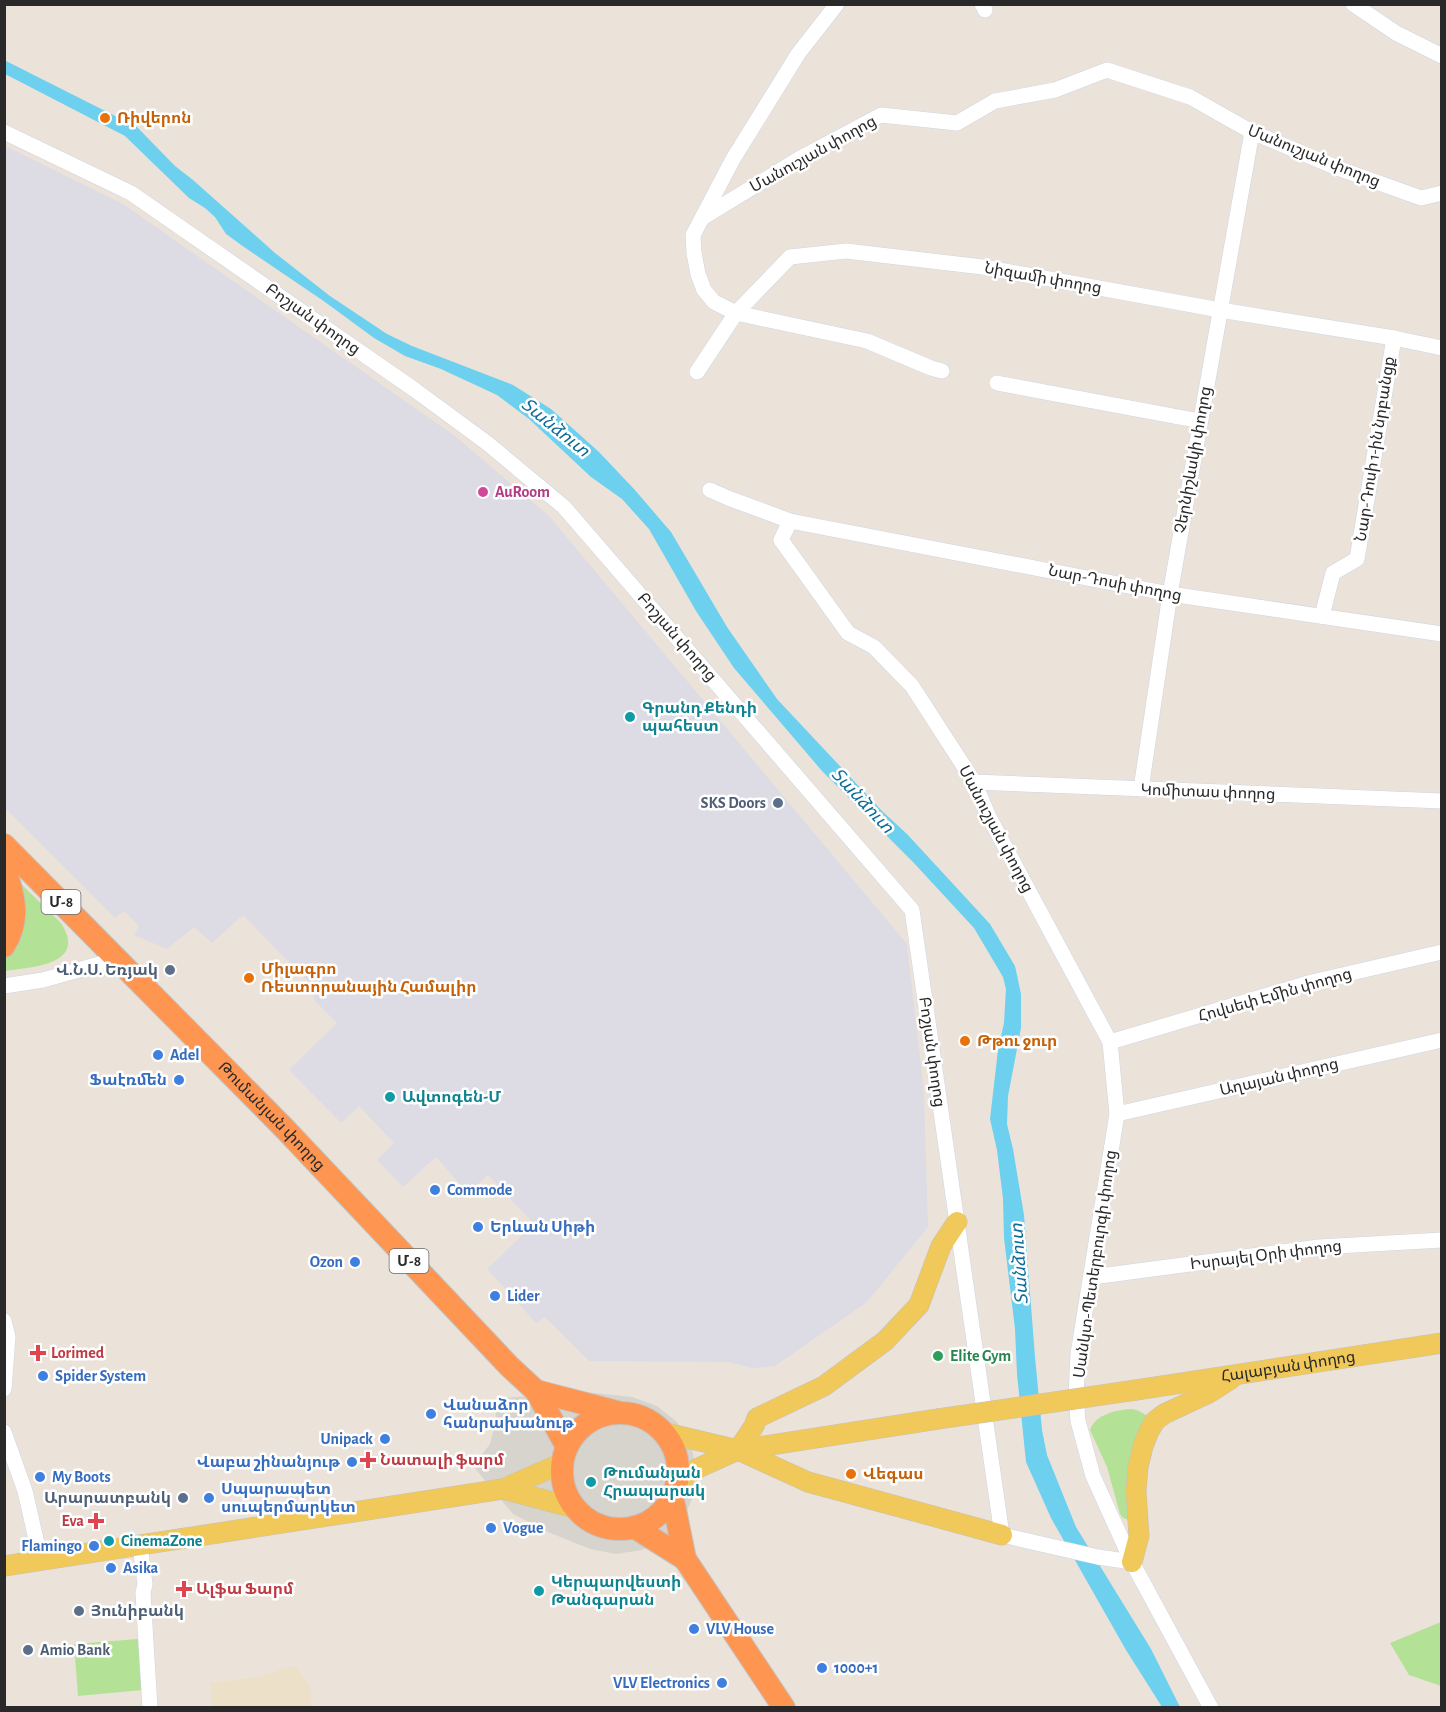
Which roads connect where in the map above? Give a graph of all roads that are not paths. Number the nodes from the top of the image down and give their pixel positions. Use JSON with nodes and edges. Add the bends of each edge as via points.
{"nodes":[{"id":1,"x":837,"y":4,"type":"edge"},
{"id":2,"x":1353,"y":4,"type":"edge"},
{"id":3,"x":1442,"y":56,"type":"edge"},
{"id":4,"x":4,"y":132,"type":"edge"},
{"id":5,"x":1252,"y":132,"type":"junction"},
{"id":6,"x":1442,"y":193,"type":"edge"},
{"id":7,"x":702,"y":218,"type":"junction"},
{"id":8,"x":1220,"y":310,"type":"junction"},
{"id":9,"x":736,"y":313,"type":"junction"},
{"id":10,"x":1394,"y":338,"type":"junction"},
{"id":11,"x":1442,"y":348,"type":"edge"},
{"id":12,"x":942,"y":371,"type":"dead end"},
{"id":13,"x":697,"y":372,"type":"dead end"},
{"id":14,"x":997,"y":383,"type":"dead end"},
{"id":15,"x":1200,"y":421,"type":"junction"},
{"id":16,"x":710,"y":490,"type":"dead end"},
{"id":17,"x":790,"y":521,"type":"junction"},
{"id":18,"x":1170,"y":594,"type":"junction"},
{"id":19,"x":1322,"y":616,"type":"junction"},
{"id":20,"x":1442,"y":634,"type":"edge"},
{"id":21,"x":974,"y":782,"type":"junction"},
{"id":22,"x":1141,"y":789,"type":"junction"},
{"id":23,"x":1442,"y":801,"type":"edge"},
{"id":24,"x":4,"y":845,"type":"edge"},
{"id":25,"x":4,"y":867,"type":"edge"},
{"id":26,"x":4,"y":946,"type":"edge"},
{"id":27,"x":1442,"y":952,"type":"edge"},
{"id":28,"x":117,"y":959,"type":"junction"},
{"id":29,"x":4,"y":986,"type":"edge"},
{"id":30,"x":1442,"y":1040,"type":"edge"},
{"id":31,"x":1110,"y":1042,"type":"junction"},
{"id":32,"x":1117,"y":1114,"type":"junction"},
{"id":33,"x":957,"y":1222,"type":"junction"},
{"id":34,"x":1442,"y":1240,"type":"edge"},
{"id":35,"x":1092,"y":1277,"type":"junction"},
{"id":36,"x":4,"y":1321,"type":"edge"},
{"id":37,"x":1442,"y":1342,"type":"edge"},
{"id":38,"x":1238,"y":1375,"type":"junction"},
{"id":39,"x":4,"y":1389,"type":"edge"},
{"id":40,"x":536,"y":1391,"type":"junction"},
{"id":41,"x":621,"y":1413,"type":"junction"},
{"id":42,"x":4,"y":1432,"type":"edge"},
{"id":43,"x":663,"y":1432,"type":"junction"},
{"id":44,"x":738,"y":1450,"type":"junction"},
{"id":45,"x":565,"y":1455,"type":"junction"},
{"id":46,"x":674,"y":1488,"type":"junction"},
{"id":47,"x":503,"y":1490,"type":"junction"},
{"id":48,"x":575,"y":1508,"type":"junction"},
{"id":49,"x":634,"y":1527,"type":"junction"},
{"id":50,"x":1002,"y":1535,"type":"junction"},
{"id":51,"x":140,"y":1546,"type":"junction"},
{"id":52,"x":684,"y":1559,"type":"junction"},
{"id":53,"x":40,"y":1561,"type":"junction"},
{"id":54,"x":1132,"y":1562,"type":"junction"},
{"id":55,"x":4,"y":1566,"type":"edge"},
{"id":56,"x":150,"y":1707,"type":"edge"},
{"id":57,"x":784,"y":1707,"type":"edge"},
{"id":58,"x":1211,"y":1707,"type":"edge"}],
"edges":[{"from":1,"to":7,"type":"street","via":[[792,64],[733,159]]},
{"from":2,"to":3,"type":"street","via":[[1396,33]]},
{"from":4,"to":33,"type":"street","name":"Բոշյան փողոց","via":[[131,193],[415,390],[564,507],[912,910]]},
{"from":5,"to":6,"type":"street","name":"Մանուշյան փողոց","via":[[1421,198]]},
{"from":5,"to":7,"type":"street","name":"Մանուշյան փողոց","via":[[1190,96],[1107,70],[1055,90],[995,101],[957,123],[880,116],[804,156]]},
{"from":5,"to":8,"type":"street","name":"Չերնիշևսկի փողոց"},
{"from":7,"to":9,"type":"street","via":[[693,236],[698,274],[714,302]]},
{"from":8,"to":9,"type":"street","name":"Նիզամի փողոց","via":[[983,267],[846,251],[790,257]]},
{"from":8,"to":10,"type":"street","name":"Նիզամի փողոց"},
{"from":8,"to":15,"type":"street","name":"Չերնիշևսկի փողոց"},
{"from":9,"to":12,"type":"street","via":[[867,342]]},
{"from":9,"to":13,"type":"street","name":"Նիզամի փողոց"},
{"from":10,"to":11,"type":"street","name":"Նիզամի փողոց"},
{"from":10,"to":19,"type":"street","name":"Նար-Դոսի 1-ին նրբանցք","via":[[1357,559],[1333,573]]},
{"from":14,"to":15,"type":"street"},
{"from":15,"to":18,"type":"street","name":"Չերնիշևսկի փողոց"},
{"from":16,"to":17,"type":"street"},
{"from":17,"to":18,"type":"street","name":"Նար-Դոսի փողոց"},
{"from":17,"to":21,"type":"street","name":"Մանուշյան փողոց","via":[[781,540],[848,633],[874,647],[912,686]]},
{"from":18,"to":19,"type":"street","name":"Նար-Դոսի փողոց"},
{"from":18,"to":22,"type":"street","name":"Չերնիշևսկի փողոց"},
{"from":19,"to":20,"type":"street","name":"Նար-Դոսի փողոց"},
{"from":21,"to":22,"type":"street","name":"Կոմիտաս փողոց"},
{"from":21,"to":31,"type":"street","name":"Մանուշյան փողոց"},
{"from":22,"to":23,"type":"street","name":"Կոմիտաս փողոց"},
{"from":24,"to":28,"type":"highway","name":"Թումանյան փողոց","number":"Մ-8"},
{"from":25,"to":26,"type":"highway","via":[[16,907],[14,924]]},
{"from":27,"to":31,"type":"street","name":"Հովսեփ Էմին փողոց","via":[[1312,982]]},
{"from":28,"to":29,"type":"street","via":[[43,980]]},
{"from":28,"to":40,"type":"highway","name":"Թումանյան փողոց","number":"Մ-8"},
{"from":30,"to":32,"type":"street","name":"Աղայան փողոց"},
{"from":31,"to":32,"type":"street","name":"Մանուշյան փողոց"},
{"from":32,"to":35,"type":"street","name":"Սանկտ-Պետերբուրգի փողոց"},
{"from":33,"to":44,"type":"main road","via":[[941,1246],[919,1305],[885,1341],[824,1386],[757,1418]]},
{"from":33,"to":50,"type":"street","name":"Բոշյան փողոց"},
{"from":34,"to":35,"type":"street","name":"Իսրայել Օրի փողոց","via":[[1319,1247]]},
{"from":35,"to":54,"type":"street","name":"Սանկտ-Պետերբուրգի փողոց","via":[[1078,1354],[1078,1421],[1093,1476]]},
{"from":36,"to":39,"type":"street","via":[[8,1336]]},
{"from":37,"to":38,"type":"main road","name":"Հալաբյան փողոց"},
{"from":38,"to":44,"type":"main road","name":"Հալաբյան փողոց","bridge":true},
{"from":38,"to":54,"type":"main road","via":[[1164,1414],[1149,1431],[1138,1467],[1139,1536]]},
{"from":40,"to":41,"type":"highway","number":"Մ-8"},
{"from":40,"to":45,"type":"highway","number":"Մ-8"},
{"from":41,"to":43,"type":"highway","via":[[638,1415]]},
{"from":41,"to":45,"type":"highway","via":[[589,1422],[576,1433]]},
{"from":42,"to":53,"type":"street","via":[[25,1491]]},
{"from":43,"to":44,"type":"main road"},
{"from":43,"to":46,"type":"highway","via":[[674,1450],[678,1467]]},
{"from":44,"to":46,"type":"main road","via":[[696,1469]]},
{"from":44,"to":50,"type":"main road","via":[[808,1482]]},
{"from":45,"to":47,"type":"main road"},
{"from":45,"to":48,"type":"highway","via":[[563,1480]]},
{"from":46,"to":49,"type":"highway","via":[[657,1515]]},
{"from":46,"to":52,"type":"highway"},
{"from":47,"to":48,"type":"main road"},
{"from":47,"to":51,"type":"main road"},
{"from":48,"to":49,"type":"highway","via":[[602,1526]]},
{"from":49,"to":52,"type":"highway"},
{"from":50,"to":54,"type":"street"},
{"from":51,"to":53,"type":"main road"},
{"from":51,"to":56,"type":"street"},
{"from":52,"to":57,"type":"highway"},
{"from":53,"to":55,"type":"main road"},
{"from":54,"to":58,"type":"street","name":"Սանկտ-Պետերբուրգի փողոց"}]}
